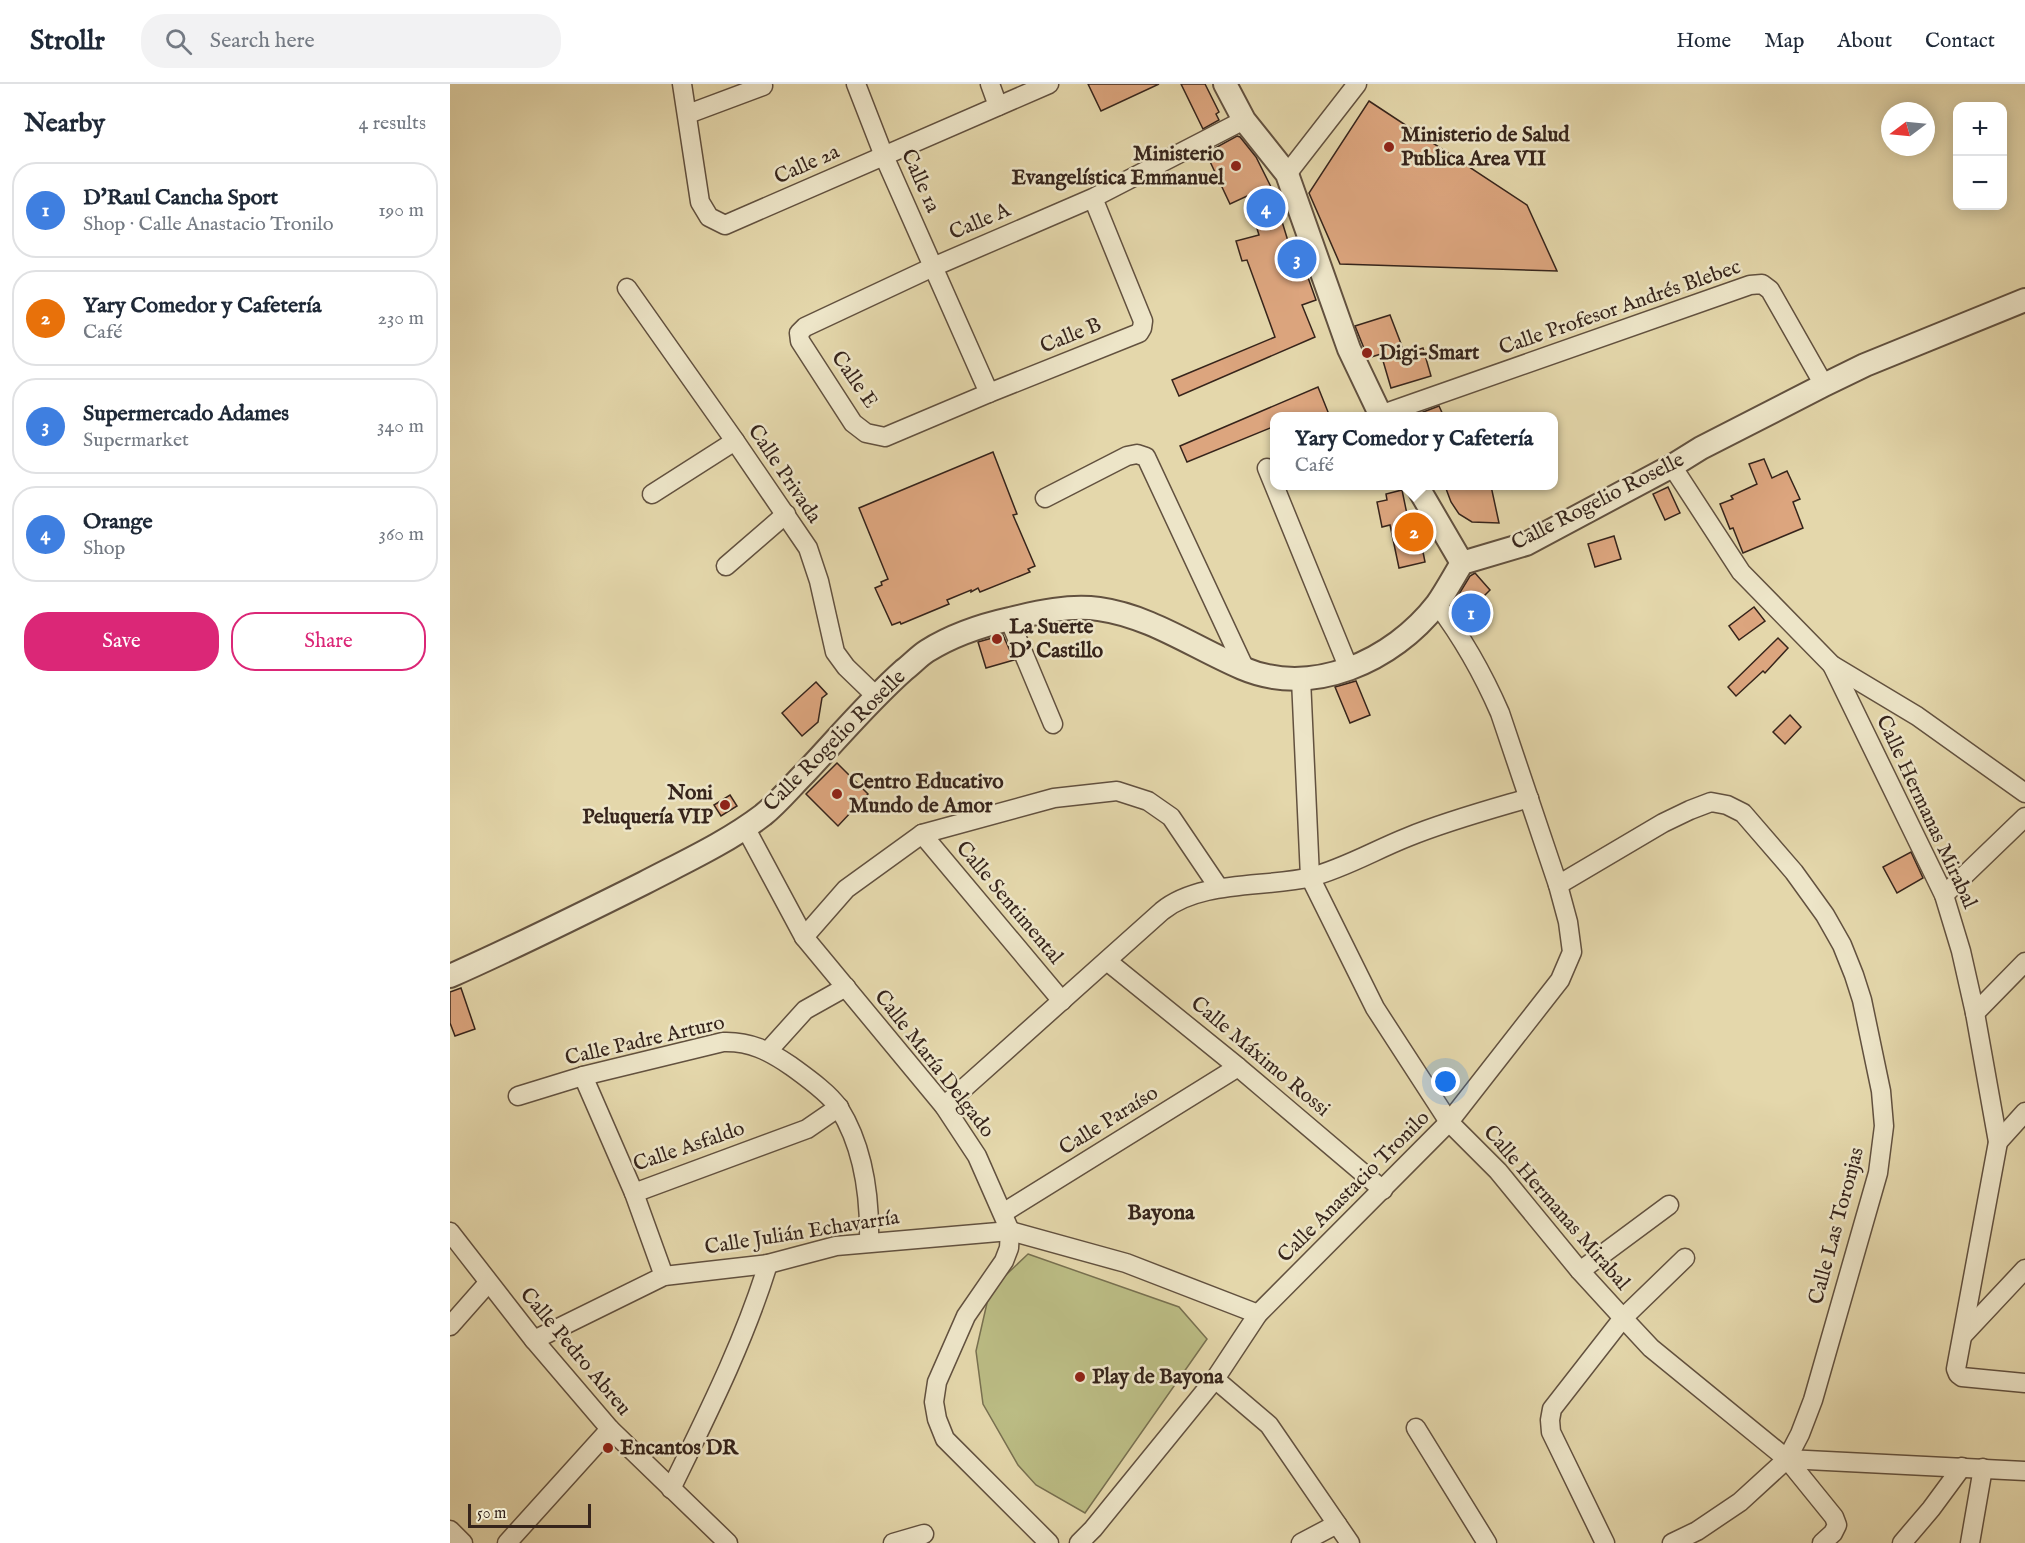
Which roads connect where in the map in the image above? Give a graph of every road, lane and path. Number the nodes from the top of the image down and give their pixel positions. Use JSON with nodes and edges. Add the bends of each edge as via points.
{"nodes":[{"id":1,"x":682,"y":84,"type":"edge"},
{"id":2,"x":856,"y":84,"type":"edge"},
{"id":3,"x":990,"y":84,"type":"edge"},
{"id":4,"x":1049,"y":84,"type":"edge"},
{"id":5,"x":1225,"y":84,"type":"edge"},
{"id":6,"x":1357,"y":84,"type":"edge"},
{"id":7,"x":763,"y":86,"type":"dead end"},
{"id":8,"x":998,"y":106,"type":"junction"},
{"id":9,"x":688,"y":114,"type":"junction"},
{"id":10,"x":1244,"y":120,"type":"junction"},
{"id":11,"x":884,"y":156,"type":"junction"},
{"id":12,"x":1287,"y":174,"type":"junction"},
{"id":13,"x":1093,"y":198,"type":"junction"},
{"id":14,"x":933,"y":267,"type":"junction"},
{"id":15,"x":627,"y":288,"type":"dead end"},
{"id":16,"x":2025,"y":300,"type":"edge"},
{"id":17,"x":799,"y":333,"type":"joint"},
{"id":18,"x":1824,"y":385,"type":"junction"},
{"id":19,"x":988,"y":393,"type":"junction"},
{"id":20,"x":1378,"y":412,"type":"edge"},
{"id":21,"x":1391,"y":412,"type":"edge"},
{"id":22,"x":885,"y":437,"type":"joint"},
{"id":23,"x":735,"y":441,"type":"junction"},
{"id":24,"x":1672,"y":466,"type":"junction"},
{"id":25,"x":1267,"y":468,"type":"dead end"},
{"id":26,"x":1270,"y":475,"type":"edge"},
{"id":27,"x":1276,"y":490,"type":"edge"},
{"id":28,"x":1419,"y":490,"type":"edge"},
{"id":29,"x":652,"y":494,"type":"dead end"},
{"id":30,"x":1045,"y":498,"type":"dead end"},
{"id":31,"x":786,"y":514,"type":"junction"},
{"id":32,"x":1462,"y":563,"type":"junction"},
{"id":33,"x":726,"y":567,"type":"dead end"},
{"id":34,"x":1437,"y":604,"type":"junction"},
{"id":35,"x":1009,"y":619,"type":"junction"},
{"id":36,"x":1832,"y":665,"type":"junction"},
{"id":37,"x":1245,"y":669,"type":"junction"},
{"id":38,"x":1349,"y":669,"type":"junction"},
{"id":39,"x":1302,"y":679,"type":"junction"},
{"id":40,"x":875,"y":695,"type":"junction"},
{"id":41,"x":1053,"y":724,"type":"dead end"},
{"id":42,"x":2025,"y":793,"type":"edge"},
{"id":43,"x":1529,"y":798,"type":"junction"},
{"id":44,"x":2025,"y":817,"type":"edge"},
{"id":45,"x":745,"y":827,"type":"junction"},
{"id":46,"x":922,"y":834,"type":"junction"},
{"id":47,"x":1310,"y":877,"type":"junction"},
{"id":48,"x":1558,"y":885,"type":"junction"},
{"id":49,"x":1219,"y":888,"type":"junction"},
{"id":50,"x":1944,"y":895,"type":"junction"},
{"id":51,"x":804,"y":937,"type":"junction"},
{"id":52,"x":1107,"y":961,"type":"junction"},
{"id":53,"x":2025,"y":962,"type":"edge"},
{"id":54,"x":450,"y":976,"type":"edge"},
{"id":55,"x":846,"y":987,"type":"junction"},
{"id":56,"x":1062,"y":1001,"type":"junction"},
{"id":57,"x":1975,"y":1013,"type":"junction"},
{"id":58,"x":768,"y":1051,"type":"junction"},
{"id":59,"x":1238,"y":1067,"type":"junction"},
{"id":60,"x":583,"y":1076,"type":"junction"},
{"id":61,"x":518,"y":1096,"type":"dead end"},
{"id":62,"x":944,"y":1106,"type":"junction"},
{"id":63,"x":839,"y":1107,"type":"junction"},
{"id":64,"x":2025,"y":1112,"type":"edge"},
{"id":65,"x":1449,"y":1122,"type":"junction"},
{"id":66,"x":1998,"y":1142,"type":"junction"},
{"id":67,"x":1383,"y":1190,"type":"junction"},
{"id":68,"x":634,"y":1193,"type":"junction"},
{"id":69,"x":1669,"y":1205,"type":"dead end"},
{"id":70,"x":1004,"y":1213,"type":"junction"},
{"id":71,"x":1010,"y":1231,"type":"junction"},
{"id":72,"x":450,"y":1232,"type":"edge"},
{"id":73,"x":869,"y":1242,"type":"junction"},
{"id":74,"x":1685,"y":1258,"type":"dead end"},
{"id":75,"x":768,"y":1264,"type":"junction"},
{"id":76,"x":2025,"y":1269,"type":"edge"},
{"id":77,"x":1580,"y":1271,"type":"junction"},
{"id":78,"x":664,"y":1276,"type":"junction"},
{"id":79,"x":488,"y":1282,"type":"junction"},
{"id":80,"x":1258,"y":1314,"type":"junction"},
{"id":81,"x":1623,"y":1318,"type":"junction"},
{"id":82,"x":450,"y":1326,"type":"edge"},
{"id":83,"x":1964,"y":1334,"type":"junction"},
{"id":84,"x":534,"y":1340,"type":"junction"},
{"id":85,"x":1215,"y":1379,"type":"junction"},
{"id":86,"x":2025,"y":1383,"type":"edge"},
{"id":87,"x":1416,"y":1428,"type":"dead end"},
{"id":88,"x":610,"y":1429,"type":"junction"},
{"id":89,"x":1787,"y":1459,"type":"junction"},
{"id":90,"x":1962,"y":1467,"type":"junction"},
{"id":91,"x":1983,"y":1468,"type":"junction"},
{"id":92,"x":2025,"y":1471,"type":"edge"},
{"id":93,"x":671,"y":1489,"type":"junction"},
{"id":94,"x":1337,"y":1524,"type":"junction"},
{"id":95,"x":924,"y":1534,"type":"dead end"},
{"id":96,"x":1098,"y":1536,"type":"edge"},
{"id":97,"x":507,"y":1543,"type":"edge"},
{"id":98,"x":728,"y":1543,"type":"edge"},
{"id":99,"x":893,"y":1543,"type":"edge"},
{"id":100,"x":1049,"y":1543,"type":"edge"},
{"id":101,"x":1079,"y":1543,"type":"edge"},
{"id":102,"x":1301,"y":1543,"type":"edge"},
{"id":103,"x":1350,"y":1543,"type":"edge"},
{"id":104,"x":1487,"y":1543,"type":"edge"},
{"id":105,"x":1605,"y":1543,"type":"edge"},
{"id":106,"x":1672,"y":1543,"type":"edge"},
{"id":107,"x":1822,"y":1543,"type":"edge"},
{"id":108,"x":1902,"y":1543,"type":"edge"},
{"id":109,"x":1970,"y":1543,"type":"edge"}],
"edges":[{"from":1,"to":9,"type":"street","name":"Calle 2a"},
{"from":2,"to":11,"type":"street","name":"Calle 1a"},
{"from":3,"to":8,"type":"street"},
{"from":4,"to":8,"type":"street","name":"Calle 2a"},
{"from":5,"to":10,"type":"street"},
{"from":6,"to":12,"type":"street"},
{"from":7,"to":9,"type":"street"},
{"from":8,"to":11,"type":"street","name":"Calle 2a"},
{"from":9,"to":11,"type":"street","name":"Calle 2a","via":[[700,202],[709,217],[725,225]]},
{"from":10,"to":12,"type":"street"},
{"from":10,"to":13,"type":"street","name":"Calle A"},
{"from":11,"to":14,"type":"street","name":"Calle 1a"},
{"from":12,"to":20,"type":"street","via":[[1349,349]]},
{"from":13,"to":14,"type":"street","name":"Calle A"},
{"from":13,"to":19,"type":"street","name":"Calle B","via":[[1143,321],[1142,328],[1139,333]]},
{"from":14,"to":17,"type":"street","name":"Calle A"},
{"from":14,"to":19,"type":"street","name":"Calle 1a"},
{"from":15,"to":23,"type":"street","name":"Calle Privada"},
{"from":16,"to":18,"type":"street","name":"Calle Rogelio Roselle"},
{"from":17,"to":22,"type":"street","name":"Calle E","via":[[800,341],[853,423],[866,433]]},
{"from":18,"to":21,"type":"street","name":"Calle Profesor Andrés Blebec","via":[[1770,290],[1762,284]]},
{"from":18,"to":24,"type":"street","name":"Calle Rogelio Roselle"},
{"from":19,"to":22,"type":"street","name":"Calle B"},
{"from":23,"to":29,"type":"street"},
{"from":23,"to":31,"type":"street","name":"Calle Privada"},
{"from":24,"to":32,"type":"street","name":"Calle Rogelio Roselle","via":[[1526,544]]},
{"from":24,"to":36,"type":"street","via":[[1741,572]]},
{"from":25,"to":26,"type":"street"},
{"from":27,"to":38,"type":"street"},
{"from":28,"to":32,"type":"street"},
{"from":30,"to":37,"type":"street","via":[[1127,456],[1146,457]]},
{"from":31,"to":33,"type":"street"},
{"from":31,"to":40,"type":"street","name":"Calle Privada","via":[[807,548],[819,581],[834,652]]},
{"from":32,"to":34,"type":"street","name":"Calle Rogelio Roselle"},
{"from":34,"to":38,"type":"street","name":"Calle Rogelio Roselle","via":[[1387,650]]},
{"from":34,"to":43,"type":"street","name":"Calle Anastacio Tronilo","via":[[1488,687]]},
{"from":35,"to":37,"type":"street","name":"Calle Rogelio Roselle","via":[[1055,610],[1098,609],[1134,617]]},
{"from":35,"to":40,"type":"street","name":"Calle Rogelio Roselle","via":[[926,651]]},
{"from":35,"to":41,"type":"street"},
{"from":36,"to":42,"type":"street","via":[[1917,716]]},
{"from":36,"to":50,"type":"street","name":"Calle Hermanas Mirabal"},
{"from":37,"to":39,"type":"street","name":"Calle Rogelio Roselle"},
{"from":38,"to":39,"type":"street","name":"Calle Rogelio Roselle"},
{"from":39,"to":47,"type":"street","name":"Calle Hermanas Mirabal"},
{"from":40,"to":45,"type":"street","name":"Calle Rogelio Roselle","via":[[783,797]]},
{"from":43,"to":47,"type":"street","via":[[1440,826]]},
{"from":43,"to":48,"type":"street","name":"Calle Anastacio Tronilo"},
{"from":44,"to":50,"type":"street"},
{"from":45,"to":51,"type":"street","name":"Calle María Delgado"},
{"from":45,"to":54,"type":"street","name":"Calle Rogelio Roselle","via":[[597,907]]},
{"from":46,"to":49,"type":"street","via":[[1054,798],[1118,791],[1148,801],[1171,818]]},
{"from":46,"to":51,"type":"street","via":[[846,889]]},
{"from":46,"to":56,"type":"street","name":"Calle Sentimental"},
{"from":47,"to":49,"type":"street"},
{"from":47,"to":65,"type":"street","name":"Calle Hermanas Mirabal","via":[[1376,1008]]},
{"from":48,"to":65,"type":"street","name":"Calle Anastacio Tronilo","via":[[1571,938],[1572,952],[1566,967],[1560,980]]},
{"from":48,"to":89,"type":"street","name":"Calle Las Toronjas","via":[[1690,810],[1711,802],[1727,805],[1743,813],[1794,872],[1825,915],[1854,975],[1884,1110],[1878,1173],[1813,1400]]},
{"from":49,"to":52,"type":"street","via":[[1169,906]]},
{"from":50,"to":57,"type":"street","name":"Calle Hermanas Mirabal"},
{"from":51,"to":55,"type":"street","name":"Calle María Delgado"},
{"from":52,"to":56,"type":"street"},
{"from":52,"to":59,"type":"street","name":"Calle Máximo Rossi"},
{"from":53,"to":57,"type":"street"},
{"from":55,"to":58,"type":"street","via":[[805,1010]]},
{"from":55,"to":62,"type":"street","name":"Calle María Delgado"},
{"from":56,"to":62,"type":"street"},
{"from":57,"to":66,"type":"street","name":"Calle Hermanas Mirabal"},
{"from":58,"to":60,"type":"street","name":"Calle Padre Arturo","via":[[736,1041],[723,1042]]},
{"from":58,"to":63,"type":"street","name":"Calle Padre Arturo","via":[[810,1079]]},
{"from":59,"to":67,"type":"street","name":"Calle Máximo Rossi"},
{"from":59,"to":70,"type":"street","name":"Calle Paraíso"},
{"from":60,"to":61,"type":"street","name":"Calle Padre Arturo"},
{"from":60,"to":68,"type":"street","name":"Calle Asfaldo"},
{"from":62,"to":70,"type":"street","name":"Calle María Delgado","via":[[977,1156]]},
{"from":63,"to":68,"type":"street","name":"Calle Asfaldo","via":[[807,1129]]},
{"from":63,"to":73,"type":"street","name":"Calle Padre Arturo","via":[[866,1182]]},
{"from":64,"to":66,"type":"street"},
{"from":65,"to":67,"type":"street","name":"Calle Anastacio Tronilo"},
{"from":65,"to":77,"type":"street","name":"Calle Hermanas Mirabal","via":[[1498,1171]]},
{"from":66,"to":83,"type":"street","name":"Calle Hermanas Mirabal"},
{"from":67,"to":80,"type":"street","name":"Calle Anastacio Tronilo"},
{"from":68,"to":78,"type":"street"},
{"from":69,"to":77,"type":"street"},
{"from":70,"to":71,"type":"street","name":"Calle María Delgado"},
{"from":71,"to":73,"type":"street","name":"Calle Julián Echavarría"},
{"from":71,"to":80,"type":"street","name":"Calle Julián Echavarría","via":[[1126,1263]]},
{"from":71,"to":100,"type":"street","name":"Calle María Delgado","via":[[1004,1261],[966,1316],[944,1363],[937,1382],[935,1411],[945,1439]]},
{"from":72,"to":79,"type":"street","name":"Calle Pedro Abreu"},
{"from":73,"to":75,"type":"street","name":"Calle Julián Echavarría"},
{"from":74,"to":81,"type":"street"},
{"from":75,"to":78,"type":"street","name":"Calle Julián Echavarría"},
{"from":75,"to":93,"type":"street","via":[[751,1314]]},
{"from":76,"to":83,"type":"street"},
{"from":77,"to":81,"type":"street","name":"Calle Hermanas Mirabal"},
{"from":78,"to":84,"type":"street","name":"Calle Julián Echavarría"},
{"from":79,"to":82,"type":"street"},
{"from":79,"to":84,"type":"street","name":"Calle Pedro Abreu"},
{"from":80,"to":85,"type":"street","name":"Calle Anastacio Tronilo"},
{"from":81,"to":89,"type":"street","name":"Calle Hermanas Mirabal","via":[[1651,1348]]},
{"from":81,"to":105,"type":"street","via":[[1561,1396],[1550,1419],[1551,1432]]},
{"from":83,"to":86,"type":"street","name":"Calle Hermanas Mirabal","via":[[1958,1374]]},
{"from":84,"to":88,"type":"street","name":"Calle Pedro Abreu"},
{"from":85,"to":94,"type":"street","via":[[1269,1425]]},
{"from":85,"to":96,"type":"street","name":"Calle Anastacio Tronilo"},
{"from":87,"to":104,"type":"street"},
{"from":88,"to":93,"type":"street","name":"Calle Pedro Abreu"},
{"from":88,"to":97,"type":"street"},
{"from":89,"to":90,"type":"street"},
{"from":89,"to":106,"type":"street","name":"Calle Las Toronjas","via":[[1740,1502]]},
{"from":89,"to":107,"type":"street","name":"Calle Hermanas Mirabal","via":[[1837,1524]]},
{"from":90,"to":91,"type":"street"},
{"from":90,"to":108,"type":"street"},
{"from":91,"to":92,"type":"street"},
{"from":91,"to":109,"type":"street"},
{"from":93,"to":98,"type":"street","name":"Calle Pedro Abreu"},
{"from":94,"to":102,"type":"street"},
{"from":94,"to":103,"type":"street"},
{"from":95,"to":99,"type":"street"},
{"from":96,"to":101,"type":"street","name":"Calle Anastacio Tronilo"}]}
